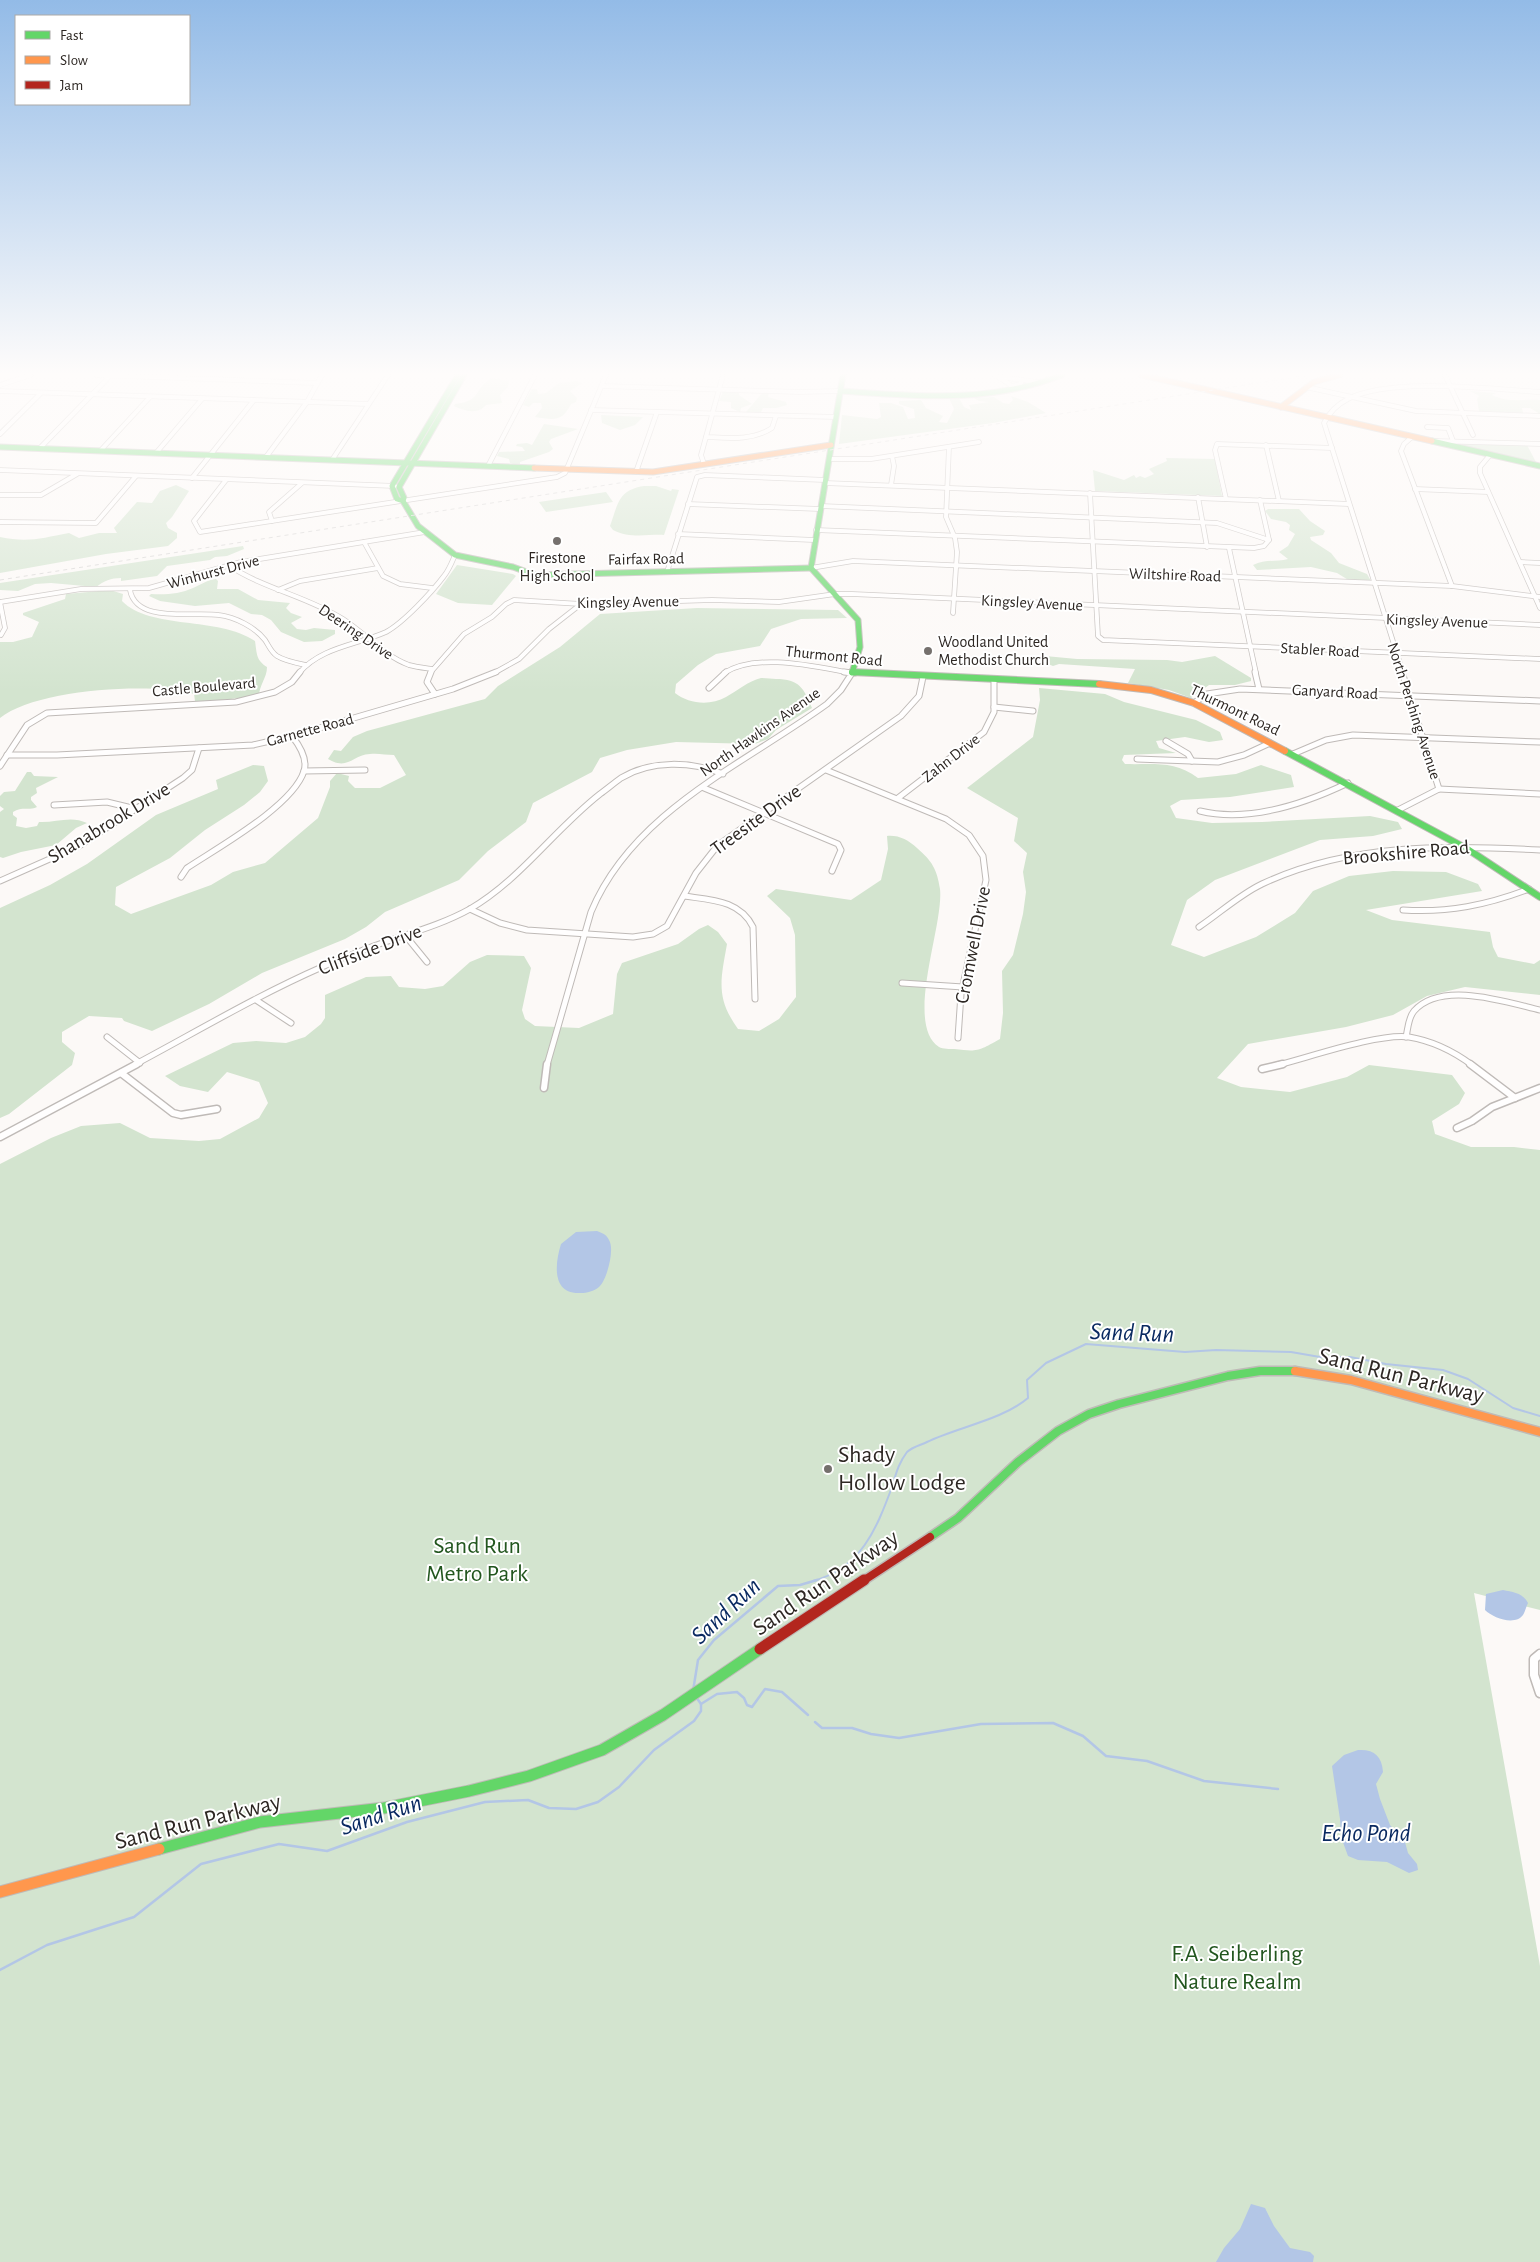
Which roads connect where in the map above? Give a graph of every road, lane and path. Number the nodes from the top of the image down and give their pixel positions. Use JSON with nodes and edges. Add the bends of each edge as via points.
{"nodes":[{"id":1,"x":226,"y":480,"type":"edge"},
{"id":2,"x":66,"y":481,"type":"edge"},
{"id":3,"x":132,"y":481,"type":"edge"},
{"id":4,"x":240,"y":481,"type":"edge"},
{"id":5,"x":399,"y":481,"type":"edge"},
{"id":6,"x":534,"y":481,"type":"edge"},
{"id":7,"x":695,"y":481,"type":"edge"},
{"id":8,"x":816,"y":481,"type":"edge"},
{"id":9,"x":825,"y":481,"type":"junction"},
{"id":10,"x":892,"y":481,"type":"edge"},
{"id":11,"x":948,"y":481,"type":"edge"},
{"id":12,"x":1222,"y":481,"type":"edge"},
{"id":13,"x":1274,"y":481,"type":"edge"},
{"id":14,"x":1342,"y":481,"type":"edge"},
{"id":15,"x":1412,"y":481,"type":"edge"},
{"id":16,"x":1484,"y":481,"type":"edge"},
{"id":17,"x":302,"y":483,"type":"junction"},
{"id":18,"x":891,"y":485,"type":"junction"},
{"id":19,"x":395,"y":486,"type":"junction"},
{"id":20,"x":948,"y":487,"type":"junction"},
{"id":21,"x":1415,"y":489,"type":"junction"},
{"id":22,"x":1488,"y":492,"type":"junction"},
{"id":23,"x":1090,"y":493,"type":"junction"},
{"id":24,"x":0,"y":495,"type":"edge"},
{"id":25,"x":1198,"y":497,"type":"junction"},
{"id":26,"x":1226,"y":498,"type":"junction"},
{"id":27,"x":1260,"y":500,"type":"junction"},
{"id":28,"x":403,"y":501,"type":"junction"},
{"id":29,"x":1279,"y":501,"type":"junction"},
{"id":30,"x":688,"y":504,"type":"junction"},
{"id":31,"x":1349,"y":504,"type":"junction"},
{"id":32,"x":821,"y":508,"type":"junction"},
{"id":33,"x":946,"y":511,"type":"junction"},
{"id":34,"x":1091,"y":517,"type":"junction"},
{"id":35,"x":272,"y":521,"type":"junction"},
{"id":36,"x":0,"y":522,"type":"edge"},
{"id":37,"x":1202,"y":522,"type":"junction"},
{"id":38,"x":816,"y":530,"type":"junction"},
{"id":39,"x":425,"y":532,"type":"junction"},
{"id":40,"x":678,"y":534,"type":"junction"},
{"id":41,"x":955,"y":536,"type":"junction"},
{"id":42,"x":814,"y":540,"type":"junction"},
{"id":43,"x":1270,"y":540,"type":"junction"},
{"id":44,"x":364,"y":542,"type":"junction"},
{"id":45,"x":1094,"y":542,"type":"junction"},
{"id":46,"x":1207,"y":546,"type":"junction"},
{"id":47,"x":1229,"y":548,"type":"junction"},
{"id":48,"x":455,"y":555,"type":"junction"},
{"id":49,"x":1520,"y":562,"type":"junction"},
{"id":50,"x":1540,"y":563,"type":"edge"},
{"id":51,"x":228,"y":565,"type":"junction"},
{"id":52,"x":956,"y":565,"type":"junction"},
{"id":53,"x":378,"y":568,"type":"junction"},
{"id":54,"x":811,"y":568,"type":"junction"},
{"id":55,"x":1095,"y":571,"type":"junction"},
{"id":56,"x":667,"y":572,"type":"junction"},
{"id":57,"x":1235,"y":577,"type":"junction"},
{"id":58,"x":1374,"y":583,"type":"junction"},
{"id":59,"x":1452,"y":586,"type":"junction"},
{"id":60,"x":432,"y":588,"type":"junction"},
{"id":61,"x":130,"y":590,"type":"junction"},
{"id":62,"x":278,"y":590,"type":"junction"},
{"id":63,"x":835,"y":594,"type":"junction"},
{"id":64,"x":1535,"y":596,"type":"junction"},
{"id":65,"x":1540,"y":596,"type":"edge"},
{"id":66,"x":954,"y":599,"type":"junction"},
{"id":67,"x":0,"y":602,"type":"edge"},
{"id":68,"x":582,"y":604,"type":"junction"},
{"id":69,"x":1096,"y":606,"type":"junction"},
{"id":70,"x":1540,"y":608,"type":"edge"},
{"id":71,"x":953,"y":612,"type":"dead end"},
{"id":72,"x":1243,"y":612,"type":"junction"},
{"id":73,"x":1385,"y":618,"type":"junction"},
{"id":74,"x":1540,"y":625,"type":"edge"},
{"id":75,"x":1,"y":635,"type":"dead end"},
{"id":76,"x":368,"y":638,"type":"junction"},
{"id":77,"x":1250,"y":646,"type":"junction"},
{"id":78,"x":1395,"y":654,"type":"junction"},
{"id":79,"x":1540,"y":659,"type":"edge"},
{"id":80,"x":306,"y":665,"type":"junction"},
{"id":81,"x":432,"y":669,"type":"junction"},
{"id":82,"x":852,"y":673,"type":"junction"},
{"id":83,"x":923,"y":677,"type":"junction"},
{"id":84,"x":994,"y":680,"type":"junction"},
{"id":85,"x":709,"y":688,"type":"dead end"},
{"id":86,"x":1259,"y":689,"type":"junction"},
{"id":87,"x":435,"y":694,"type":"junction"},
{"id":88,"x":1408,"y":695,"type":"junction"},
{"id":89,"x":1540,"y":701,"type":"edge"},
{"id":90,"x":1194,"y":703,"type":"junction"},
{"id":91,"x":994,"y":707,"type":"junction"},
{"id":92,"x":1033,"y":711,"type":"dead end"},
{"id":93,"x":292,"y":736,"type":"junction"},
{"id":94,"x":1422,"y":737,"type":"junction"},
{"id":95,"x":1166,"y":741,"type":"dead end"},
{"id":96,"x":1540,"y":742,"type":"edge"},
{"id":97,"x":1270,"y":743,"type":"junction"},
{"id":98,"x":199,"y":748,"type":"junction"},
{"id":99,"x":1293,"y":754,"type":"junction"},
{"id":100,"x":7,"y":756,"type":"junction"},
{"id":101,"x":1137,"y":759,"type":"dead end"},
{"id":102,"x":1192,"y":761,"type":"junction"},
{"id":103,"x":0,"y":766,"type":"edge"},
{"id":104,"x":365,"y":770,"type":"dead end"},
{"id":105,"x":826,"y":770,"type":"junction"},
{"id":106,"x":304,"y":771,"type":"junction"},
{"id":107,"x":724,"y":774,"type":"junction"},
{"id":108,"x":1348,"y":783,"type":"junction"},
{"id":109,"x":704,"y":788,"type":"junction"},
{"id":110,"x":1439,"y":789,"type":"junction"},
{"id":111,"x":1540,"y":794,"type":"edge"},
{"id":112,"x":898,"y":798,"type":"junction"},
{"id":113,"x":54,"y":805,"type":"dead end"},
{"id":114,"x":136,"y":810,"type":"junction"},
{"id":115,"x":1398,"y":810,"type":"junction"},
{"id":116,"x":1200,"y":811,"type":"dead end"},
{"id":117,"x":765,"y":813,"type":"junction"},
{"id":118,"x":1463,"y":846,"type":"junction"},
{"id":119,"x":1540,"y":850,"type":"edge"},
{"id":120,"x":832,"y":871,"type":"dead end"},
{"id":121,"x":180,"y":877,"type":"dead end"},
{"id":122,"x":0,"y":881,"type":"edge"},
{"id":123,"x":1529,"y":889,"type":"junction"},
{"id":124,"x":684,"y":896,"type":"junction"},
{"id":125,"x":1540,"y":897,"type":"edge"},
{"id":126,"x":470,"y":908,"type":"junction"},
{"id":127,"x":1403,"y":910,"type":"dead end"},
{"id":128,"x":1199,"y":927,"type":"dead end"},
{"id":129,"x":583,"y":934,"type":"junction"},
{"id":130,"x":405,"y":935,"type":"junction"},
{"id":131,"x":427,"y":962,"type":"dead end"},
{"id":132,"x":902,"y":983,"type":"dead end"},
{"id":133,"x":963,"y":987,"type":"junction"},
{"id":134,"x":755,"y":999,"type":"dead end"},
{"id":135,"x":256,"y":1000,"type":"junction"},
{"id":136,"x":1540,"y":1010,"type":"edge"},
{"id":137,"x":291,"y":1023,"type":"dead end"},
{"id":138,"x":107,"y":1037,"type":"dead end"},
{"id":139,"x":1406,"y":1037,"type":"junction"},
{"id":140,"x":958,"y":1038,"type":"dead end"},
{"id":141,"x":140,"y":1063,"type":"junction"},
{"id":142,"x":1262,"y":1069,"type":"dead end"},
{"id":143,"x":121,"y":1073,"type":"junction"},
{"id":144,"x":544,"y":1088,"type":"dead end"},
{"id":145,"x":1540,"y":1088,"type":"edge"},
{"id":146,"x":1515,"y":1098,"type":"junction"},
{"id":147,"x":217,"y":1109,"type":"dead end"},
{"id":148,"x":1457,"y":1128,"type":"dead end"},
{"id":149,"x":0,"y":1137,"type":"edge"},
{"id":150,"x":1540,"y":1432,"type":"edge"},
{"id":151,"x":1540,"y":1654,"type":"edge"},
{"id":152,"x":1540,"y":1693,"type":"edge"},
{"id":153,"x":0,"y":1892,"type":"edge"}],
"edges":[{"from":1,"to":35,"type":"street","via":[[194,522],[200,532]]},
{"from":2,"to":24,"type":"street","via":[[32,496]]},
{"from":3,"to":36,"type":"street","via":[[96,523]]},
{"from":4,"to":17,"type":"street"},
{"from":5,"to":19,"type":"street"},
{"from":6,"to":28,"type":"street"},
{"from":7,"to":30,"type":"street"},
{"from":8,"to":9,"type":"street"},
{"from":9,"to":18,"type":"street"},
{"from":9,"to":32,"type":"street"},
{"from":10,"to":18,"type":"street"},
{"from":11,"to":20,"type":"street"},
{"from":12,"to":26,"type":"street"},
{"from":13,"to":29,"type":"street"},
{"from":14,"to":31,"type":"street","name":"North Pershing Avenue"},
{"from":15,"to":21,"type":"street"},
{"from":16,"to":22,"type":"street"},
{"from":17,"to":19,"type":"street"},
{"from":17,"to":35,"type":"street","via":[[269,512]]},
{"from":18,"to":20,"type":"street"},
{"from":19,"to":28,"type":"street","via":[[397,499]]},
{"from":20,"to":23,"type":"street"},
{"from":20,"to":33,"type":"street"},
{"from":21,"to":22,"type":"street"},
{"from":21,"to":59,"type":"street"},
{"from":22,"to":49,"type":"street"},
{"from":23,"to":25,"type":"street"},
{"from":23,"to":34,"type":"street"},
{"from":25,"to":26,"type":"street"},
{"from":25,"to":37,"type":"street"},
{"from":26,"to":27,"type":"street"},
{"from":27,"to":29,"type":"street"},
{"from":27,"to":43,"type":"street"},
{"from":28,"to":35,"type":"street"},
{"from":28,"to":39,"type":"street"},
{"from":29,"to":31,"type":"street"},
{"from":30,"to":32,"type":"street"},
{"from":30,"to":40,"type":"street"},
{"from":31,"to":58,"type":"street","name":"North Pershing Avenue"},
{"from":32,"to":33,"type":"street"},
{"from":32,"to":38,"type":"street"},
{"from":33,"to":34,"type":"street"},
{"from":33,"to":41,"type":"street","via":[[947,522]]},
{"from":34,"to":37,"type":"street"},
{"from":34,"to":45,"type":"street"},
{"from":37,"to":43,"type":"street","via":[[1224,524]]},
{"from":37,"to":46,"type":"street"},
{"from":38,"to":41,"type":"street"},
{"from":38,"to":42,"type":"street"},
{"from":39,"to":44,"type":"street","name":"Winhurst Drive"},
{"from":39,"to":48,"type":"street"},
{"from":40,"to":42,"type":"street"},
{"from":40,"to":56,"type":"street"},
{"from":41,"to":45,"type":"street"},
{"from":41,"to":52,"type":"street"},
{"from":42,"to":54,"type":"street"},
{"from":43,"to":47,"type":"street","via":[[1260,547]]},
{"from":44,"to":51,"type":"street","name":"Winhurst Drive"},
{"from":44,"to":53,"type":"street"},
{"from":45,"to":46,"type":"street"},
{"from":45,"to":55,"type":"street"},
{"from":46,"to":47,"type":"street"},
{"from":47,"to":57,"type":"street"},
{"from":48,"to":56,"type":"street","name":"Fairfax Road","via":[[535,575]]},
{"from":48,"to":60,"type":"street","name":"Castle Boulevard","via":[[447,572]]},
{"from":49,"to":50,"type":"street"},
{"from":49,"to":64,"type":"street"},
{"from":51,"to":61,"type":"street","name":"Winhurst Drive","via":[[170,583]]},
{"from":51,"to":62,"type":"street","name":"Deering Drive"},
{"from":52,"to":54,"type":"street","name":"Wiltshire Road","via":[[853,560]]},
{"from":52,"to":55,"type":"street","name":"Wiltshire Road"},
{"from":52,"to":66,"type":"street"},
{"from":53,"to":60,"type":"street","via":[[392,582]]},
{"from":53,"to":62,"type":"street","via":[[300,581]]},
{"from":54,"to":56,"type":"street","name":"Fairfax Road"},
{"from":54,"to":63,"type":"street","name":"North Hawkins Avenue"},
{"from":55,"to":57,"type":"street","name":"Wiltshire Road"},
{"from":55,"to":69,"type":"street"},
{"from":57,"to":58,"type":"street","name":"Wiltshire Road"},
{"from":57,"to":72,"type":"street"},
{"from":58,"to":59,"type":"street","name":"Wiltshire Road"},
{"from":58,"to":73,"type":"street","name":"North Pershing Avenue"},
{"from":59,"to":64,"type":"street","name":"Wiltshire Road"},
{"from":60,"to":76,"type":"street","name":"Castle Boulevard","via":[[394,627]]},
{"from":61,"to":67,"type":"street","name":"Winhurst Drive","via":[[81,589]]},
{"from":61,"to":80,"type":"street","via":[[133,602],[156,613],[211,614],[239,621],[258,634],[277,656]]},
{"from":62,"to":76,"type":"street","name":"Deering Drive","via":[[317,605]]},
{"from":63,"to":66,"type":"street","name":"Kingsley Avenue"},
{"from":63,"to":68,"type":"street","name":"Kingsley Avenue","via":[[779,602],[720,600]]},
{"from":63,"to":82,"type":"street","name":"North Hawkins Avenue","via":[[855,616],[860,628],[858,654]]},
{"from":64,"to":65,"type":"street","name":"Wiltshire Road"},
{"from":64,"to":70,"type":"street"},
{"from":66,"to":69,"type":"street","name":"Kingsley Avenue"},
{"from":66,"to":71,"type":"street"},
{"from":67,"to":75,"type":"street","via":[[5,628]]},
{"from":68,"to":81,"type":"street","name":"Kingsley Avenue","via":[[514,600],[468,630]]},
{"from":68,"to":87,"type":"street","name":"Garnette Road","via":[[508,666],[469,684]]},
{"from":69,"to":72,"type":"street","name":"Kingsley Avenue"},
{"from":69,"to":77,"type":"street","name":"Stabler Road","via":[[1098,636],[1101,638]]},
{"from":72,"to":73,"type":"street","name":"Kingsley Avenue"},
{"from":72,"to":77,"type":"street"},
{"from":73,"to":74,"type":"street","name":"Kingsley Avenue"},
{"from":73,"to":78,"type":"street","name":"North Pershing Avenue"},
{"from":76,"to":80,"type":"street","name":"Castle Boulevard","via":[[332,650]]},
{"from":76,"to":81,"type":"street","name":"Deering Drive","via":[[397,660]]},
{"from":77,"to":78,"type":"street","name":"Stabler Road"},
{"from":77,"to":86,"type":"street"},
{"from":78,"to":79,"type":"street","name":"Stabler Road"},
{"from":78,"to":88,"type":"street","name":"North Pershing Avenue"},
{"from":80,"to":100,"type":"street","name":"Castle Boulevard","via":[[292,682],[248,700],[47,714],[27,725]]},
{"from":81,"to":87,"type":"street","via":[[427,682]]},
{"from":82,"to":83,"type":"street","name":"Thurmont Road"},
{"from":82,"to":85,"type":"street","name":"Thurmont Road","via":[[775,663],[751,664],[727,671]]},
{"from":82,"to":107,"type":"street","name":"North Hawkins Avenue","via":[[827,704]]},
{"from":83,"to":84,"type":"street","name":"Thurmont Road"},
{"from":83,"to":105,"type":"street","name":"Treesite Drive","via":[[921,692],[908,710]]},
{"from":84,"to":90,"type":"street","name":"Thurmont Road","via":[[1127,686]]},
{"from":84,"to":91,"type":"street","name":"Zahn Drive"},
{"from":86,"to":88,"type":"street","name":"Ganyard Road"},
{"from":86,"to":90,"type":"street","name":"Ganyard Road","via":[[1220,690]]},
{"from":87,"to":93,"type":"street","name":"Garnette Road"},
{"from":88,"to":89,"type":"street","name":"Ganyard Road"},
{"from":88,"to":94,"type":"street","name":"North Pershing Avenue"},
{"from":90,"to":97,"type":"street","name":"Thurmont Road"},
{"from":91,"to":92,"type":"street"},
{"from":91,"to":112,"type":"street","name":"Zahn Drive","via":[[990,723],[979,737]]},
{"from":93,"to":98,"type":"street","name":"Garnette Road","via":[[253,745]]},
{"from":93,"to":106,"type":"street","via":[[304,756]]},
{"from":94,"to":96,"type":"street"},
{"from":94,"to":99,"type":"street","via":[[1345,736]]},
{"from":94,"to":110,"type":"street","name":"North Pershing Avenue"},
{"from":95,"to":102,"type":"street","via":[[1188,754]]},
{"from":97,"to":99,"type":"street","name":"Thurmont Road"},
{"from":97,"to":102,"type":"street","via":[[1233,759]]},
{"from":98,"to":100,"type":"street","name":"Garnette Road"},
{"from":98,"to":114,"type":"street","name":"Shanabrook Drive","via":[[189,774]]},
{"from":99,"to":108,"type":"street","name":"Thurmont Road"},
{"from":100,"to":103,"type":"street","name":"Castle Boulevard"},
{"from":101,"to":102,"type":"street"},
{"from":104,"to":106,"type":"street"},
{"from":105,"to":112,"type":"street","name":"Cromwell Drive"},
{"from":105,"to":117,"type":"street","name":"Treesite Drive"},
{"from":106,"to":121,"type":"street","via":[[288,796],[187,868]]},
{"from":107,"to":109,"type":"street","name":"North Hawkins Avenue"},
{"from":107,"to":126,"type":"street","name":"Cliffside Drive","via":[[708,768],[675,764],[647,767],[621,778],[574,815],[510,880]]},
{"from":108,"to":115,"type":"street","name":"Thurmont Road"},
{"from":108,"to":116,"type":"street","via":[[1288,808],[1224,814]]},
{"from":109,"to":117,"type":"street"},
{"from":109,"to":129,"type":"street","name":"North Hawkins Avenue","via":[[654,824],[623,857],[601,890]]},
{"from":110,"to":111,"type":"street"},
{"from":110,"to":115,"type":"street","name":"North Pershing Avenue"},
{"from":112,"to":133,"type":"street","name":"Cromwell Drive","via":[[955,824],[975,842],[983,856],[986,880]]},
{"from":113,"to":114,"type":"street","via":[[107,802]]},
{"from":114,"to":122,"type":"street","name":"Shanabrook Drive","via":[[70,851]]},
{"from":115,"to":118,"type":"street","name":"Thurmont Road"},
{"from":117,"to":120,"type":"street","via":[[838,844],[841,850]]},
{"from":117,"to":124,"type":"street","name":"Treesite Drive","via":[[718,845],[704,859]]},
{"from":118,"to":119,"type":"street","name":"Brookshire Road"},
{"from":118,"to":123,"type":"street","name":"Thurmont Road"},
{"from":118,"to":128,"type":"street","name":"Brookshire Road","via":[[1336,858],[1262,884]]},
{"from":123,"to":125,"type":"street","name":"Thurmont Road"},
{"from":123,"to":127,"type":"street","via":[[1471,909],[1443,912]]},
{"from":124,"to":129,"type":"street","name":"Treesite Drive","via":[[661,931],[633,937]]},
{"from":124,"to":134,"type":"street","via":[[729,904],[751,918]]},
{"from":126,"to":129,"type":"street","name":"Treesite Drive","via":[[513,928]]},
{"from":126,"to":130,"type":"street","name":"Cliffside Drive","via":[[436,925]]},
{"from":129,"to":144,"type":"street","name":"North Hawkins Avenue"},
{"from":130,"to":131,"type":"street"},
{"from":130,"to":135,"type":"street","name":"Cliffside Drive","via":[[322,967]]},
{"from":132,"to":133,"type":"street"},
{"from":133,"to":140,"type":"street","name":"Cromwell Drive"},
{"from":135,"to":137,"type":"street"},
{"from":135,"to":141,"type":"street","name":"Cliffside Drive"},
{"from":136,"to":139,"type":"street","via":[[1478,997],[1444,997],[1428,1001],[1414,1011]]},
{"from":138,"to":141,"type":"street"},
{"from":139,"to":142,"type":"street","via":[[1379,1039]]},
{"from":139,"to":146,"type":"street","via":[[1434,1043],[1456,1053]]},
{"from":141,"to":143,"type":"street","name":"Cliffside Drive"},
{"from":143,"to":147,"type":"street","via":[[173,1113],[196,1114]]},
{"from":143,"to":149,"type":"street","name":"Cliffside Drive"},
{"from":145,"to":146,"type":"street"},
{"from":146,"to":148,"type":"street","via":[[1492,1107]]},
{"from":150,"to":153,"type":"street","name":"Sand Run Parkway","via":[[1351,1380],[1304,1371],[1260,1371],[1228,1376],[1119,1404],[1090,1414],[1058,1432],[1018,1462],[958,1518],[656,1720],[602,1750],[529,1776],[478,1789],[384,1808],[260,1822]]},
{"from":151,"to":152,"type":"street","via":[[1534,1660],[1534,1675]]}]}
